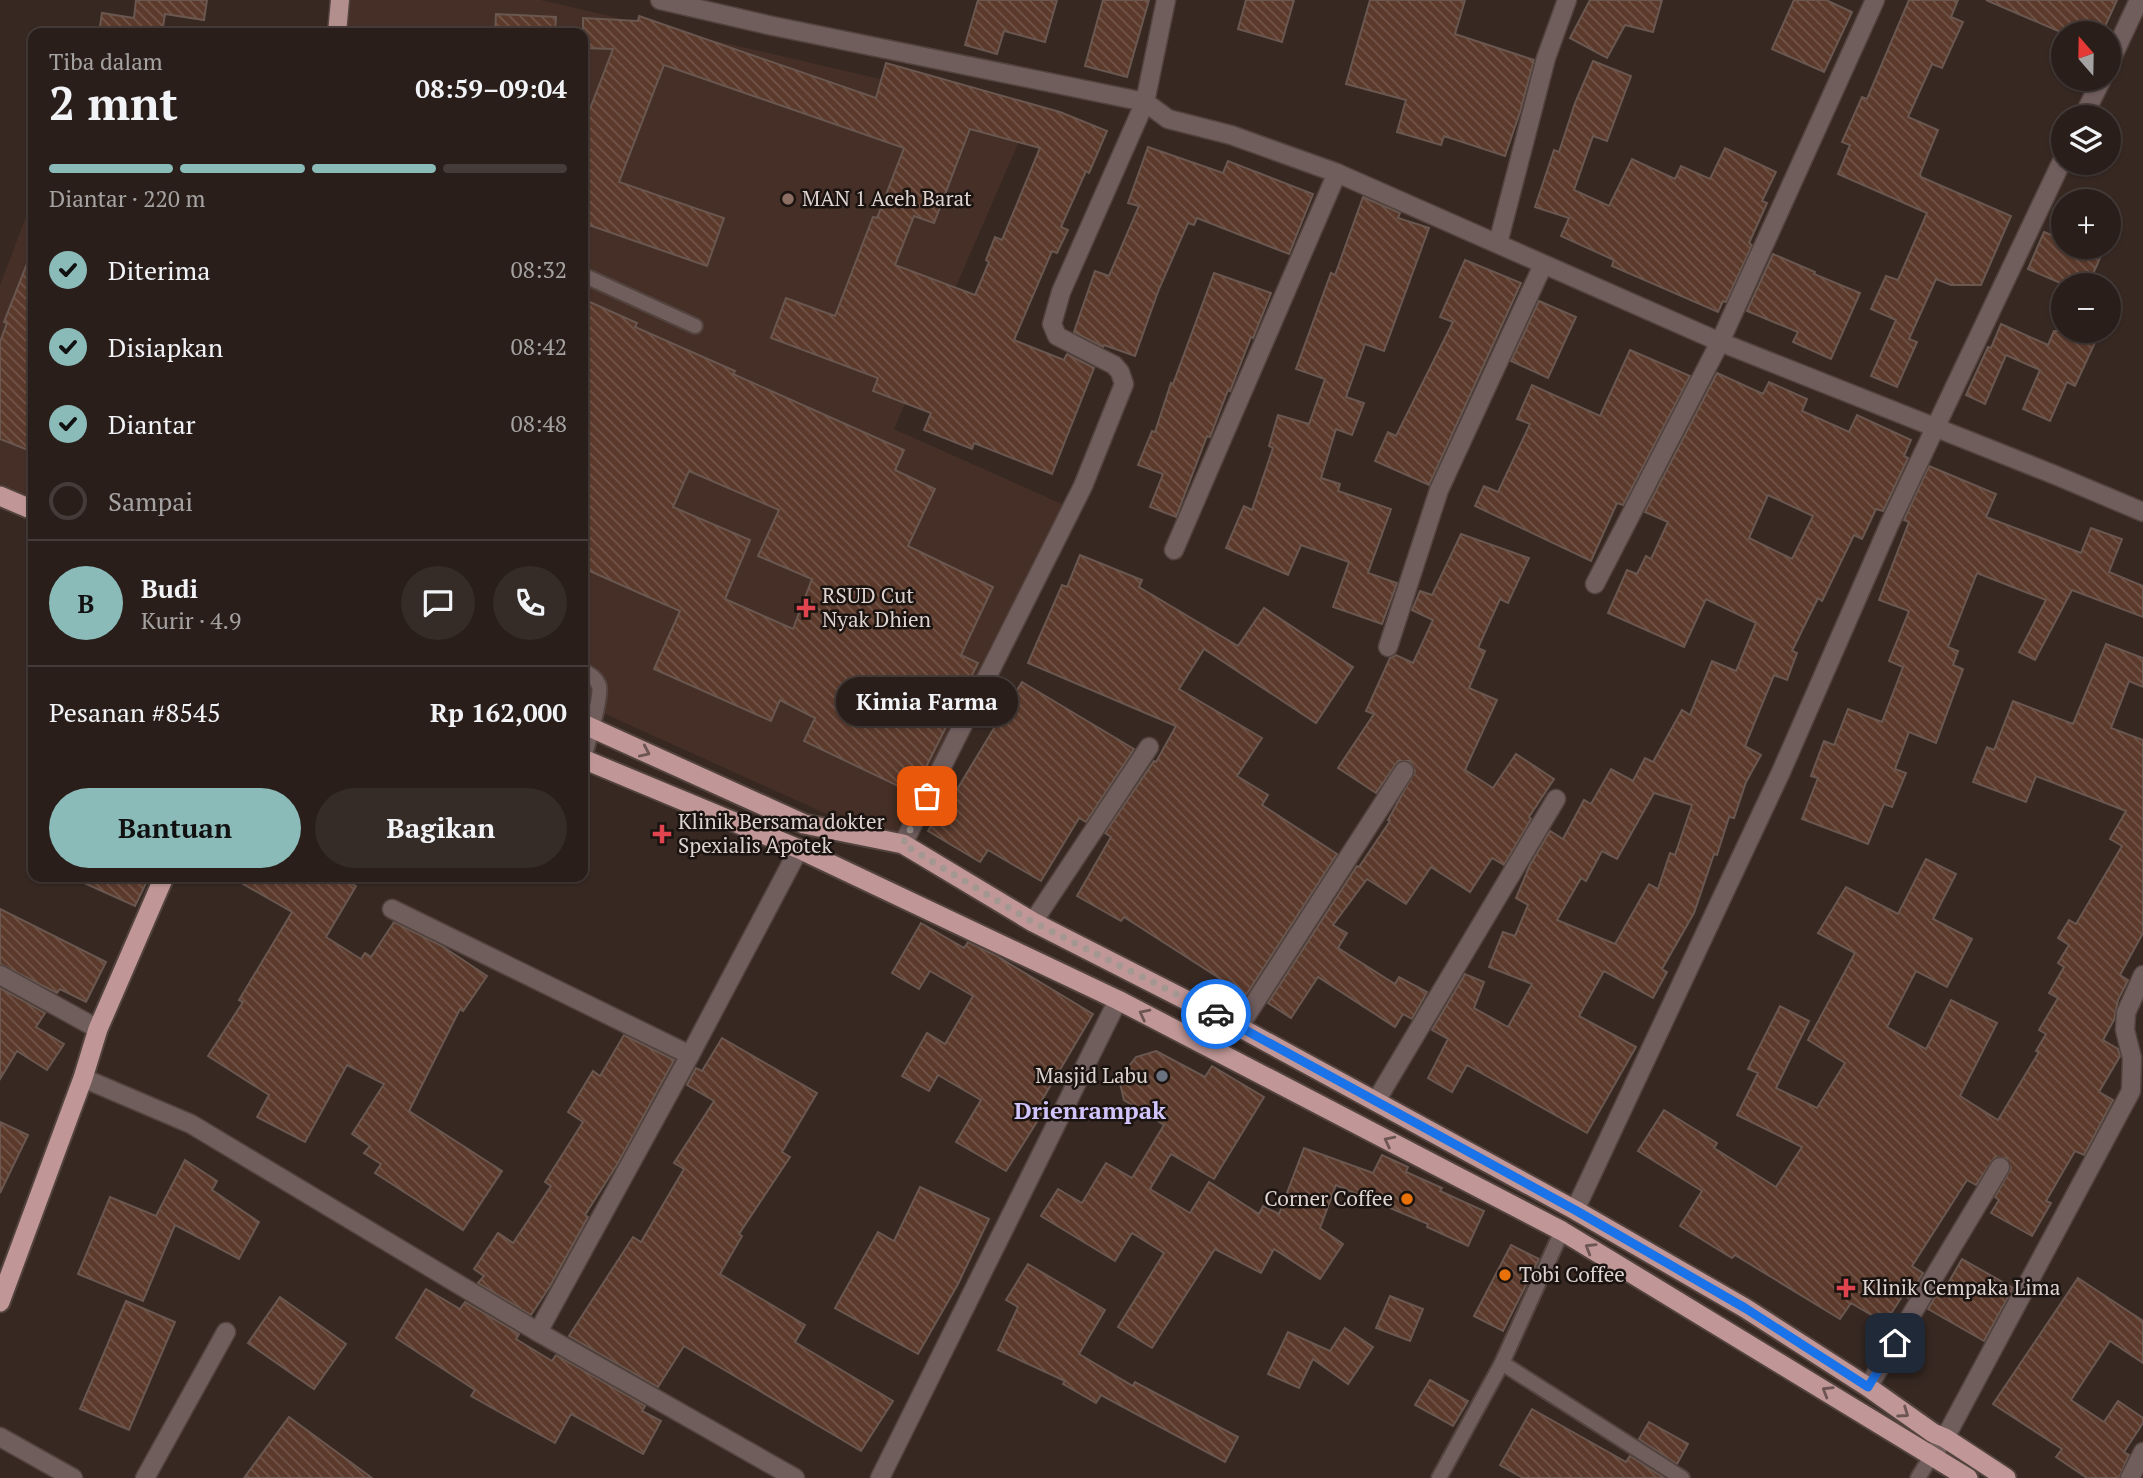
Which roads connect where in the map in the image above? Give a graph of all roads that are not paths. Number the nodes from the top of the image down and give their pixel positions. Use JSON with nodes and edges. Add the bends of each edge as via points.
{"nodes":[{"id":1,"x":340,"y":0,"type":"edge"},
{"id":2,"x":660,"y":0,"type":"edge"},
{"id":3,"x":1166,"y":0,"type":"edge"},
{"id":4,"x":1567,"y":0,"type":"edge"},
{"id":5,"x":1875,"y":0,"type":"edge"},
{"id":6,"x":2139,"y":0,"type":"edge"},
{"id":7,"x":337,"y":28,"type":"edge"},
{"id":8,"x":2121,"y":38,"type":"edge"},
{"id":9,"x":1145,"y":102,"type":"junction"},
{"id":10,"x":1337,"y":173,"type":"junction"},
{"id":11,"x":2055,"y":175,"type":"edge"},
{"id":12,"x":1498,"y":243,"type":"junction"},
{"id":13,"x":1543,"y":265,"type":"junction"},
{"id":14,"x":588,"y":277,"type":"edge"},
{"id":15,"x":695,"y":326,"type":"dead end"},
{"id":16,"x":1720,"y":342,"type":"junction"},
{"id":17,"x":1934,"y":428,"type":"junction"},
{"id":18,"x":0,"y":496,"type":"edge"},
{"id":19,"x":28,"y":508,"type":"edge"},
{"id":20,"x":2143,"y":512,"type":"edge"},
{"id":21,"x":1174,"y":550,"type":"dead end"},
{"id":22,"x":1595,"y":584,"type":"dead end"},
{"id":23,"x":1388,"y":647,"type":"dead end"},
{"id":24,"x":588,"y":673,"type":"edge"},
{"id":25,"x":588,"y":721,"type":"edge"},
{"id":26,"x":588,"y":727,"type":"edge"},
{"id":27,"x":1149,"y":747,"type":"dead end"},
{"id":28,"x":588,"y":761,"type":"edge"},
{"id":29,"x":1404,"y":771,"type":"dead end"},
{"id":30,"x":1556,"y":799,"type":"dead end"},
{"id":31,"x":903,"y":844,"type":"junction"},
{"id":32,"x":800,"y":849,"type":"junction"},
{"id":33,"x":162,"y":882,"type":"edge"},
{"id":34,"x":392,"y":909,"type":"dead end"},
{"id":35,"x":1033,"y":922,"type":"junction"},
{"id":36,"x":0,"y":975,"type":"edge"},
{"id":37,"x":2143,"y":975,"type":"edge"},
{"id":38,"x":1118,"y":1000,"type":"junction"},
{"id":39,"x":1239,"y":1027,"type":"junction"},
{"id":40,"x":98,"y":1029,"type":"junction"},
{"id":41,"x":691,"y":1055,"type":"junction"},
{"id":42,"x":83,"y":1078,"type":"junction"},
{"id":43,"x":1376,"y":1101,"type":"junction"},
{"id":44,"x":2000,"y":1167,"type":"dead end"},
{"id":45,"x":1575,"y":1210,"type":"junction"},
{"id":46,"x":1562,"y":1231,"type":"junction"},
{"id":47,"x":0,"y":1302,"type":"edge"},
{"id":48,"x":226,"y":1332,"type":"dead end"},
{"id":49,"x":538,"y":1332,"type":"junction"},
{"id":50,"x":1502,"y":1363,"type":"junction"},
{"id":51,"x":1868,"y":1387,"type":"junction"},
{"id":52,"x":0,"y":1437,"type":"edge"},
{"id":53,"x":1945,"y":1438,"type":"junction"},
{"id":54,"x":2143,"y":1452,"type":"edge"},
{"id":55,"x":1932,"y":1455,"type":"junction"},
{"id":56,"x":73,"y":1478,"type":"edge"},
{"id":57,"x":145,"y":1478,"type":"edge"},
{"id":58,"x":795,"y":1478,"type":"edge"},
{"id":59,"x":880,"y":1478,"type":"edge"},
{"id":60,"x":1439,"y":1478,"type":"edge"},
{"id":61,"x":1682,"y":1478,"type":"edge"},
{"id":62,"x":1917,"y":1478,"type":"edge"},
{"id":63,"x":1968,"y":1478,"type":"edge"},
{"id":64,"x":2006,"y":1478,"type":"edge"},
{"id":65,"x":2130,"y":1478,"type":"edge"}],
"edges":[{"from":1,"to":7,"type":"main road"},
{"from":2,"to":9,"type":"street"},
{"from":3,"to":9,"type":"street"},
{"from":4,"to":12,"type":"street","via":[[1546,58]]},
{"from":5,"to":16,"type":"street"},
{"from":6,"to":8,"type":"street"},
{"from":9,"to":10,"type":"street","via":[[1168,120],[1231,135]]},
{"from":9,"to":31,"type":"street","via":[[1061,292],[1052,324],[1057,335],[1114,365],[1124,384],[1083,486]]},
{"from":10,"to":12,"type":"street"},
{"from":10,"to":21,"type":"street"},
{"from":11,"to":17,"type":"street"},
{"from":12,"to":13,"type":"street"},
{"from":13,"to":16,"type":"street"},
{"from":13,"to":23,"type":"street","via":[[1439,490]]},
{"from":14,"to":15,"type":"lane"},
{"from":16,"to":17,"type":"street"},
{"from":16,"to":22,"type":"street"},
{"from":17,"to":20,"type":"street"},
{"from":17,"to":45,"type":"street","via":[[1775,785]]},
{"from":18,"to":19,"type":"highway"},
{"from":24,"to":25,"type":"lane","via":[[598,684],[599,696]]},
{"from":26,"to":31,"type":"highway","one_way":true,"via":[[804,824]]},
{"from":27,"to":35,"type":"street"},
{"from":28,"to":32,"type":"highway"},
{"from":29,"to":39,"type":"street"},
{"from":30,"to":43,"type":"street"},
{"from":31,"to":35,"type":"highway"},
{"from":32,"to":38,"type":"highway"},
{"from":32,"to":41,"type":"street"},
{"from":33,"to":40,"type":"highway"},
{"from":34,"to":41,"type":"street"},
{"from":35,"to":39,"type":"highway"},
{"from":36,"to":40,"type":"street"},
{"from":37,"to":53,"type":"street","via":[[2126,1013],[2131,1091]]},
{"from":46,"to":38,"type":"highway","one_way":true},
{"from":38,"to":59,"type":"street"},
{"from":39,"to":43,"type":"highway"},
{"from":40,"to":42,"type":"highway"},
{"from":41,"to":49,"type":"street"},
{"from":42,"to":47,"type":"highway"},
{"from":42,"to":49,"type":"street","via":[[191,1124]]},
{"from":43,"to":45,"type":"highway"},
{"from":44,"to":51,"type":"street"},
{"from":45,"to":51,"type":"highway","via":[[1745,1308]]},
{"from":46,"to":50,"type":"lane"},
{"from":55,"to":46,"type":"highway","one_way":true},
{"from":48,"to":57,"type":"street"},
{"from":49,"to":58,"type":"street"},
{"from":50,"to":60,"type":"lane"},
{"from":50,"to":61,"type":"lane"},
{"from":51,"to":53,"type":"highway","one_way":true},
{"from":52,"to":56,"type":"street"},
{"from":53,"to":55,"type":"street"},
{"from":53,"to":64,"type":"highway"},
{"from":54,"to":65,"type":"street"},
{"from":55,"to":62,"type":"lane"},
{"from":55,"to":63,"type":"highway"}]}
